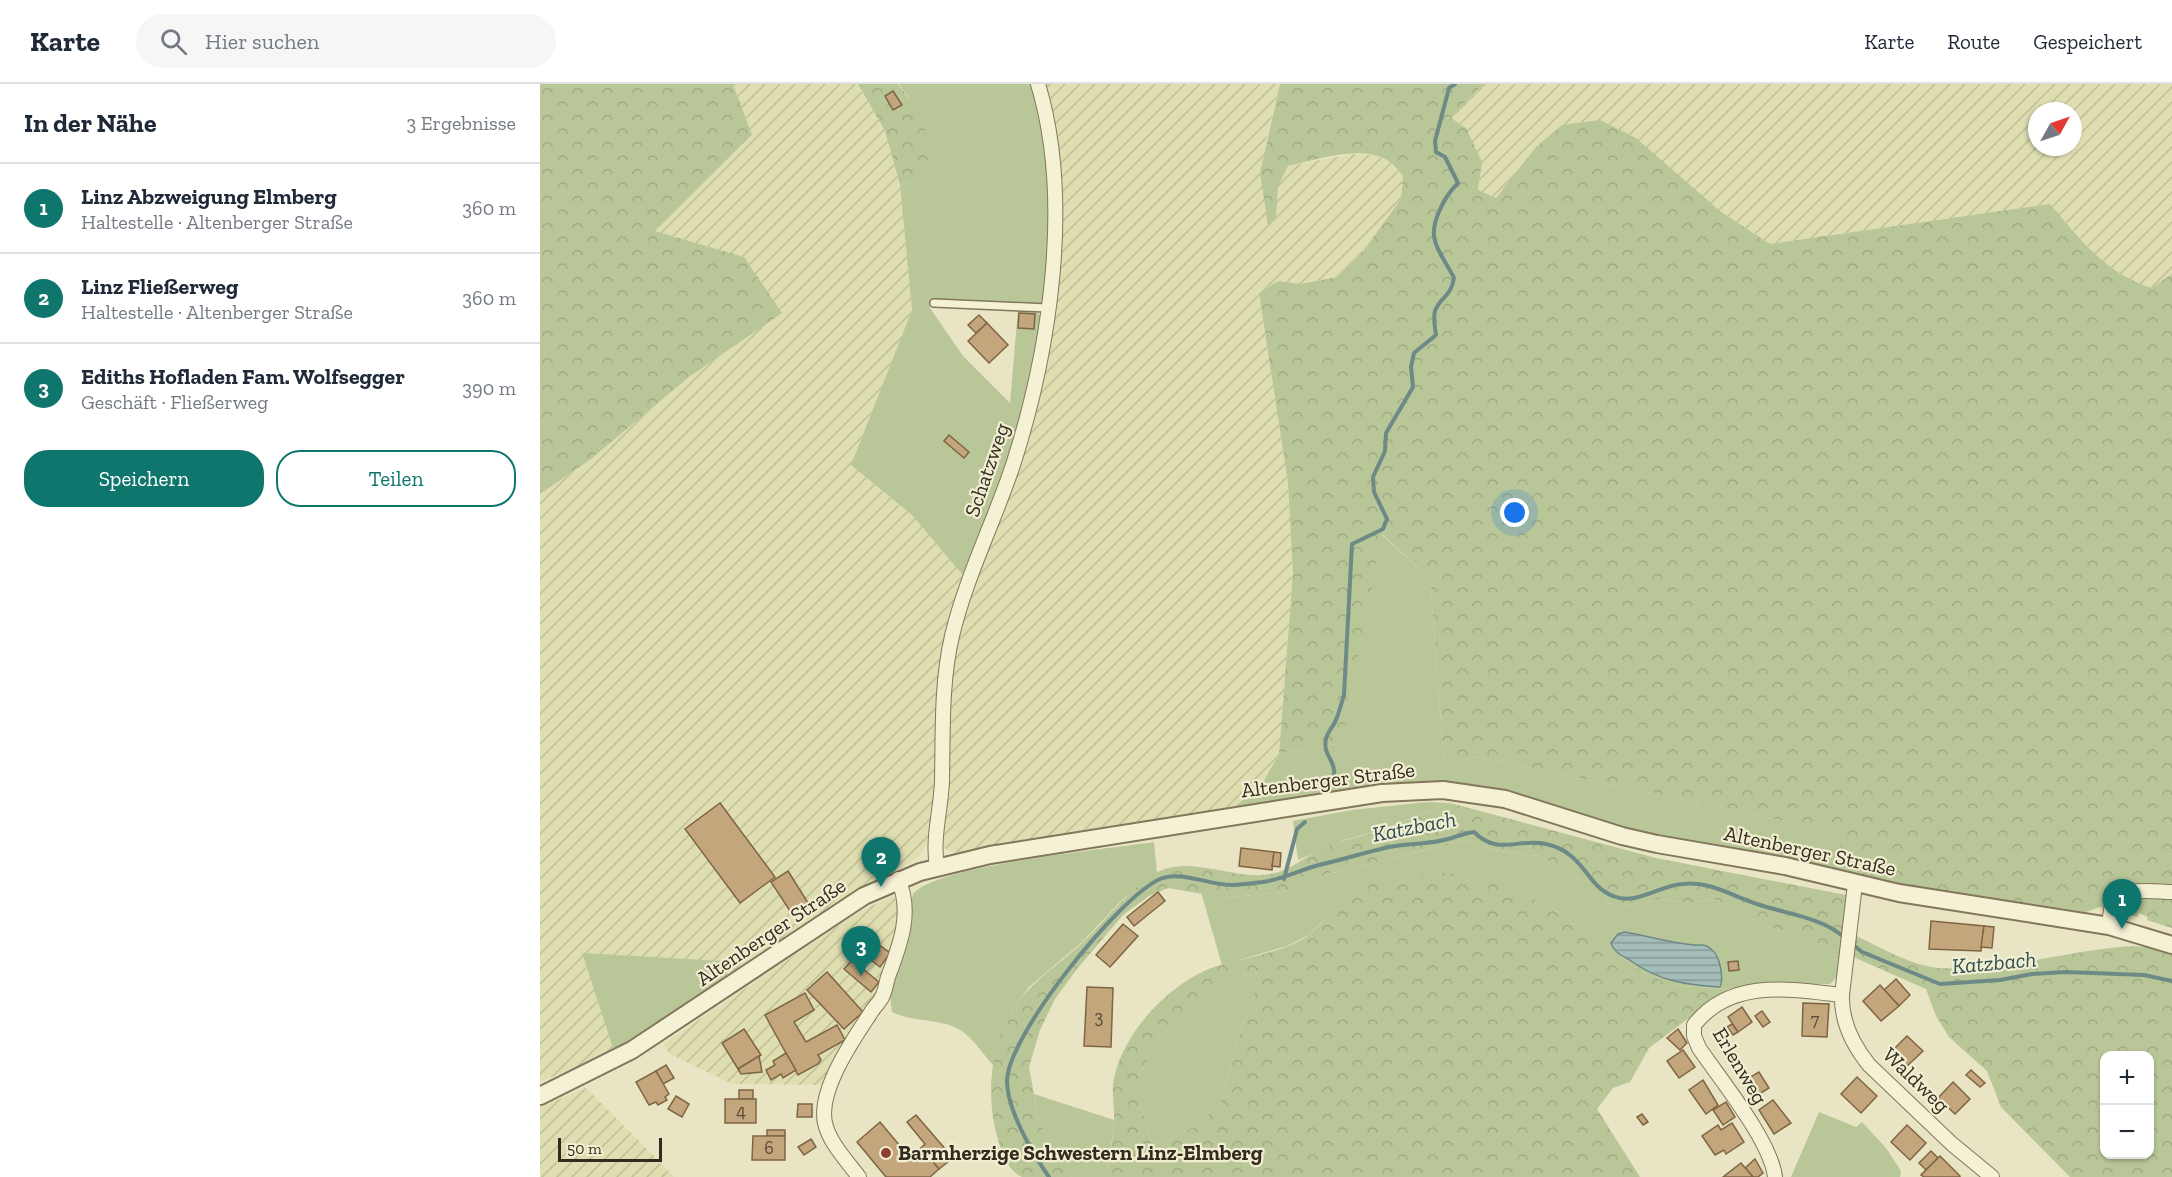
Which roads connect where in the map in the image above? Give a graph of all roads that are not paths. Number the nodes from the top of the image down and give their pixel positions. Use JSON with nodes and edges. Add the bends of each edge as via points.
{"nodes":[{"id":1,"x":1038,"y":84,"type":"edge"},
{"id":2,"x":934,"y":303,"type":"dead end"},
{"id":3,"x":1047,"y":308,"type":"junction"},
{"id":4,"x":937,"y":867,"type":"junction"},
{"id":5,"x":898,"y":879,"type":"junction"},
{"id":6,"x":1855,"y":884,"type":"junction"},
{"id":7,"x":2172,"y":892,"type":"edge"},
{"id":8,"x":2109,"y":926,"type":"junction"},
{"id":9,"x":2172,"y":945,"type":"edge"},
{"id":10,"x":1842,"y":995,"type":"junction"},
{"id":11,"x":540,"y":1096,"type":"edge"},
{"id":12,"x":859,"y":1177,"type":"edge"},
{"id":13,"x":1775,"y":1177,"type":"edge"},
{"id":14,"x":1992,"y":1177,"type":"edge"}],
"edges":[{"from":1,"to":3,"type":"street","name":"Schatzweg","via":[[1050,132],[1056,194]]},
{"from":2,"to":3,"type":"lane"},
{"from":3,"to":4,"type":"street","name":"Schatzweg","via":[[1027,416],[1013,466],[962,603],[947,664],[941,797],[934,843]]},
{"from":4,"to":5,"type":"street","name":"Altenberger Straße"},
{"from":4,"to":6,"type":"street","name":"Altenberger Straße","via":[[1267,810],[1382,793],[1443,790],[1505,799],[1622,836],[1785,866]]},
{"from":5,"to":11,"type":"street","name":"Altenberger Straße","via":[[854,903],[632,1050]]},
{"from":5,"to":12,"type":"street","via":[[906,912],[896,956],[882,999],[838,1069],[827,1093],[824,1112],[832,1139]]},
{"from":6,"to":8,"type":"street","name":"Altenberger Straße"},
{"from":6,"to":10,"type":"street"},
{"from":7,"to":8,"type":"street","via":[[2140,891],[2118,898],[2112,905]]},
{"from":8,"to":9,"type":"street","name":"Altenberger Straße"},
{"from":10,"to":13,"type":"street","name":"Erlenweg","via":[[1779,989],[1739,992],[1711,1008],[1694,1025],[1699,1048],[1769,1155]]},
{"from":10,"to":14,"type":"street","name":"Waldweg","via":[[1847,1026],[1859,1053]]}]}
